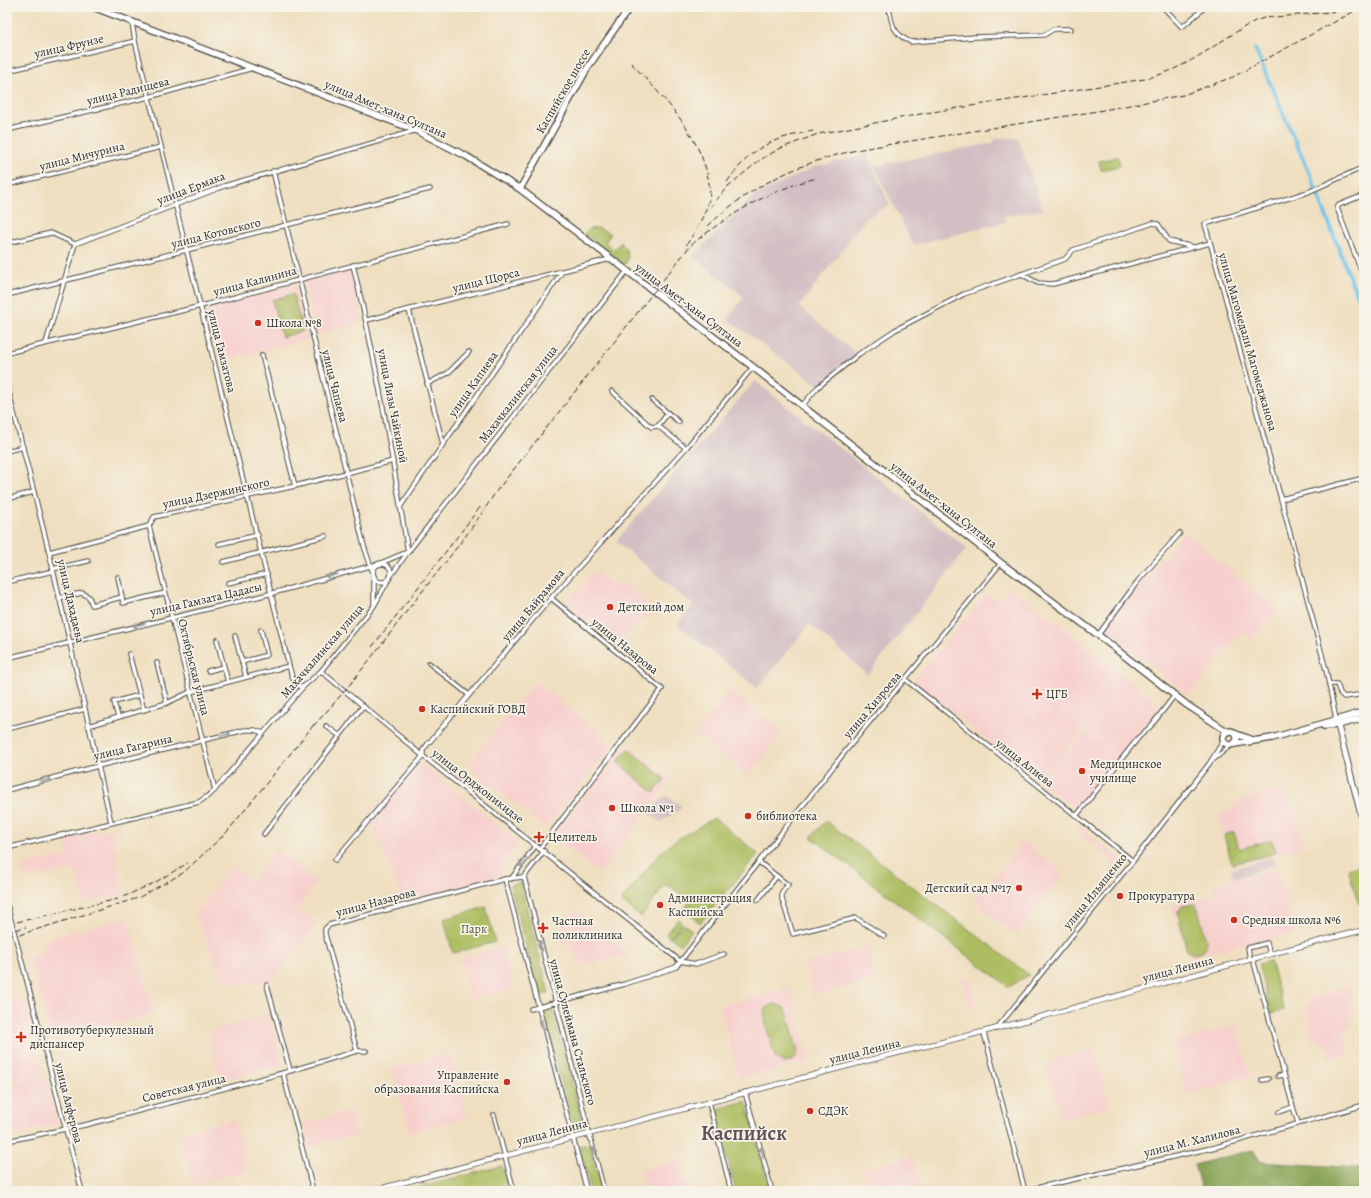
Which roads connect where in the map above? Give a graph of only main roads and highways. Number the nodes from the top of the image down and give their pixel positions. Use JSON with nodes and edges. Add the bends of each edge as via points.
{"nodes":[{"id":1,"x":93,"y":7,"type":"edge"},
{"id":2,"x":630,"y":7,"type":"edge"},
{"id":3,"x":520,"y":189,"type":"junction"},
{"id":4,"x":1364,"y":712,"type":"edge"},
{"id":5,"x":1364,"y":718,"type":"edge"},
{"id":6,"x":1337,"y":722,"type":"junction"},
{"id":7,"x":1213,"y":723,"type":"junction"},
{"id":8,"x":1228,"y":732,"type":"junction"},
{"id":9,"x":1236,"y":734,"type":"junction"},
{"id":10,"x":1224,"y":739,"type":"junction"},
{"id":11,"x":1255,"y":741,"type":"junction"},
{"id":12,"x":1232,"y":745,"type":"junction"},
{"id":13,"x":1364,"y":826,"type":"edge"}],
"edges":[{"from":1,"to":3,"type":"main road","name":"улица Амет-хана Султана","via":[[415,130],[466,156]]},
{"from":2,"to":3,"type":"main road","name":"Каспийское шоссе","via":[[588,67]]},
{"from":3,"to":7,"type":"main road","name":"улица Амет-хана Султана","via":[[753,367],[1001,563]]},
{"from":4,"to":6,"type":"main road"},
{"from":5,"to":6,"type":"main road"},
{"from":6,"to":11,"type":"main road"},
{"from":6,"to":13,"type":"main road"},
{"from":7,"to":8,"type":"main road","name":"улица Амет-хана Султана"},
{"from":7,"to":10,"type":"main road"},
{"from":8,"to":9,"type":"main road","name":"улица Амет-хана Султана"},
{"from":8,"to":10,"type":"main road"},
{"from":9,"to":11,"type":"main road","name":"улица Амет-хана Султана"},
{"from":9,"to":12,"type":"main road","via":[[1236,742]]},
{"from":10,"to":12,"type":"main road"},
{"from":11,"to":12,"type":"main road"}]}
